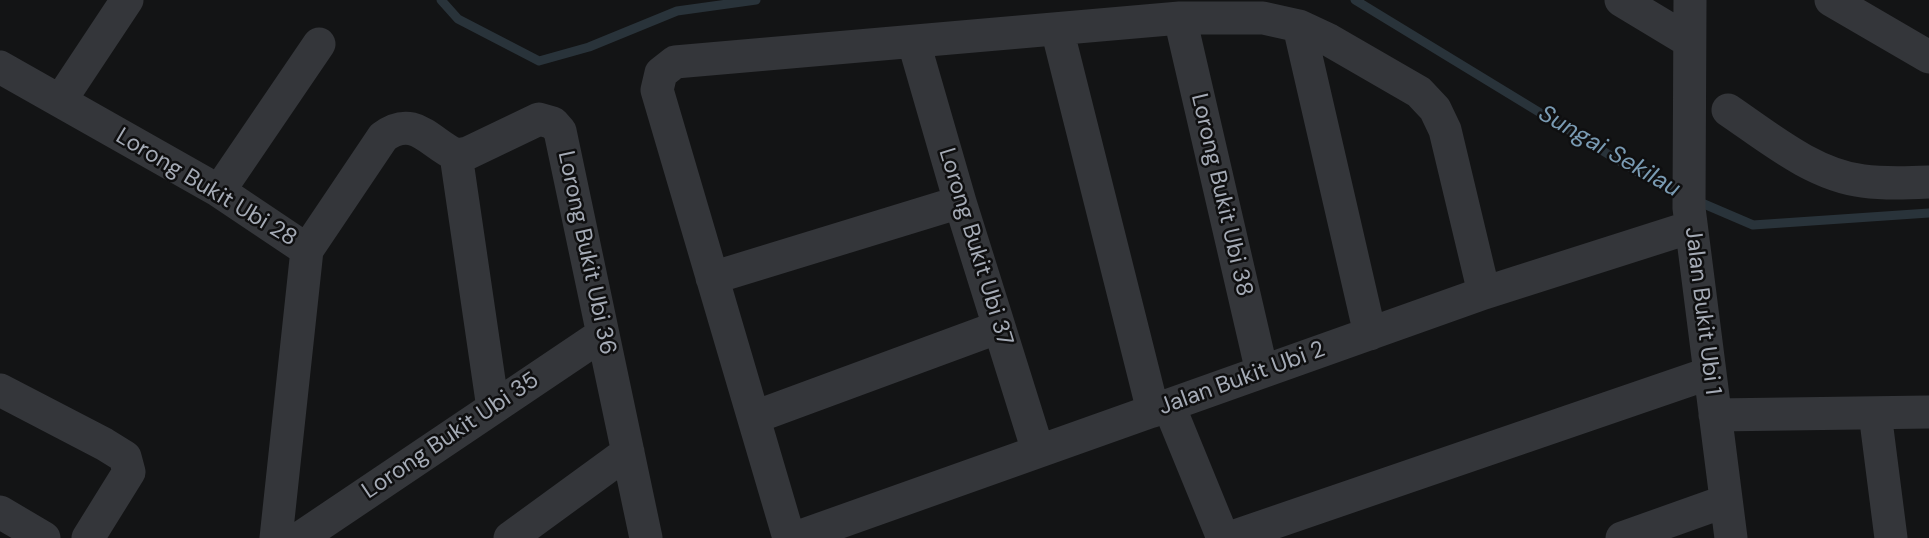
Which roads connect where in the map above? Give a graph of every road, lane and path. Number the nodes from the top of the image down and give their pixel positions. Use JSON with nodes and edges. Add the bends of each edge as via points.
{"nodes":[{"id":1,"x":127,"y":0,"type":"edge"},
{"id":2,"x":1621,"y":0,"type":"edge"},
{"id":3,"x":1690,"y":0,"type":"edge"},
{"id":4,"x":1831,"y":0,"type":"edge"},
{"id":5,"x":1180,"y":18,"type":"junction"},
{"id":6,"x":1299,"y":26,"type":"junction"},
{"id":7,"x":1057,"y":30,"type":"junction"},
{"id":8,"x":1689,"y":41,"type":"junction"},
{"id":9,"x":914,"y":43,"type":"junction"},
{"id":10,"x":319,"y":44,"type":"dead end"},
{"id":11,"x":1929,"y":57,"type":"edge"},
{"id":12,"x":0,"y":67,"type":"edge"},
{"id":13,"x":60,"y":101,"type":"junction"},
{"id":14,"x":1728,"y":110,"type":"dead end"},
{"id":15,"x":456,"y":155,"type":"junction"},
{"id":16,"x":1929,"y":182,"type":"edge"},
{"id":17,"x":219,"y":191,"type":"junction"},
{"id":18,"x":960,"y":202,"type":"junction"},
{"id":19,"x":1690,"y":217,"type":"junction"},
{"id":20,"x":307,"y":250,"type":"junction"},
{"id":21,"x":712,"y":278,"type":"junction"},
{"id":22,"x":1484,"y":293,"type":"junction"},
{"id":23,"x":999,"y":327,"type":"junction"},
{"id":24,"x":603,"y":334,"type":"junction"},
{"id":25,"x":1370,"y":334,"type":"junction"},
{"id":26,"x":1262,"y":372,"type":"junction"},
{"id":27,"x":1710,"y":373,"type":"junction"},
{"id":28,"x":0,"y":390,"type":"edge"},
{"id":29,"x":493,"y":408,"type":"junction"},
{"id":30,"x":1161,"y":409,"type":"junction"},
{"id":31,"x":1929,"y":412,"type":"edge"},
{"id":32,"x":1875,"y":413,"type":"junction"},
{"id":33,"x":1715,"y":415,"type":"junction"},
{"id":34,"x":755,"y":417,"type":"junction"},
{"id":35,"x":1038,"y":451,"type":"junction"},
{"id":36,"x":628,"y":452,"type":"junction"},
{"id":37,"x":1726,"y":501,"type":"junction"},
{"id":38,"x":0,"y":512,"type":"edge"},
{"id":39,"x":44,"y":538,"type":"edge"},
{"id":40,"x":88,"y":538,"type":"edge"},
{"id":41,"x":276,"y":538,"type":"edge"},
{"id":42,"x":300,"y":538,"type":"edge"},
{"id":43,"x":510,"y":538,"type":"edge"},
{"id":44,"x":646,"y":538,"type":"edge"},
{"id":45,"x":789,"y":538,"type":"edge"},
{"id":46,"x":795,"y":538,"type":"edge"},
{"id":47,"x":1223,"y":538,"type":"edge"},
{"id":48,"x":1229,"y":538,"type":"edge"},
{"id":49,"x":1622,"y":538,"type":"edge"},
{"id":50,"x":1731,"y":538,"type":"edge"},
{"id":51,"x":1891,"y":538,"type":"edge"}],
"edges":[{"from":1,"to":13,"type":"street"},
{"from":2,"to":8,"type":"street"},
{"from":3,"to":8,"type":"street","name":"Jalan Bukit Ubi 1"},
{"from":4,"to":11,"type":"street"},
{"from":5,"to":6,"type":"street","via":[[1263,18]]},
{"from":5,"to":7,"type":"street"},
{"from":5,"to":26,"type":"street","name":"Lorong Bukit Ubi 38"},
{"from":6,"to":22,"type":"street","via":[[1419,92],[1435,109],[1445,130]]},
{"from":6,"to":25,"type":"street"},
{"from":7,"to":9,"type":"street"},
{"from":7,"to":30,"type":"street"},
{"from":8,"to":19,"type":"street","name":"Jalan Bukit Ubi 1"},
{"from":9,"to":18,"type":"street","name":"Lorong Bukit Ubi 37"},
{"from":9,"to":21,"type":"street","via":[[675,62],[661,73],[657,90]]},
{"from":10,"to":17,"type":"street"},
{"from":12,"to":13,"type":"street","name":"Lorong Bukit Ubi 28"},
{"from":13,"to":17,"type":"street","name":"Lorong Bukit Ubi 28"},
{"from":14,"to":16,"type":"street","via":[[1784,149],[1826,170],[1861,181]]},
{"from":15,"to":20,"type":"street","via":[[419,131],[393,130],[383,137]]},
{"from":15,"to":24,"type":"street","name":"Lorong Bukit Ubi 36","via":[[539,119],[553,122],[560,131]]},
{"from":15,"to":29,"type":"street"},
{"from":17,"to":20,"type":"street","name":"Lorong Bukit Ubi 28"},
{"from":18,"to":21,"type":"street"},
{"from":18,"to":23,"type":"street","name":"Lorong Bukit Ubi 37"},
{"from":19,"to":22,"type":"street","name":"Jalan Bukit Ubi 2"},
{"from":19,"to":27,"type":"street","name":"Jalan Bukit Ubi 1"},
{"from":20,"to":41,"type":"street","name":"Lorong Bukit Ubi 28"},
{"from":21,"to":34,"type":"street"},
{"from":22,"to":25,"type":"street","name":"Jalan Bukit Ubi 2"},
{"from":23,"to":34,"type":"street"},
{"from":23,"to":35,"type":"street","name":"Lorong Bukit Ubi 37"},
{"from":24,"to":29,"type":"street","name":"Lorong Bukit Ubi 35"},
{"from":24,"to":36,"type":"street","name":"Lorong Bukit Ubi 36"},
{"from":25,"to":26,"type":"street","name":"Jalan Bukit Ubi 2"},
{"from":26,"to":30,"type":"street","name":"Jalan Bukit Ubi 2"},
{"from":27,"to":33,"type":"street","name":"Jalan Bukit Ubi 1"},
{"from":27,"to":48,"type":"street"},
{"from":28,"to":40,"type":"street","via":[[125,457],[129,472]]},
{"from":29,"to":42,"type":"street","name":"Lorong Bukit Ubi 35"},
{"from":30,"to":35,"type":"street","name":"Jalan Bukit Ubi 2"},
{"from":30,"to":47,"type":"street"},
{"from":31,"to":32,"type":"street"},
{"from":32,"to":33,"type":"street"},
{"from":32,"to":51,"type":"street"},
{"from":33,"to":37,"type":"street","name":"Jalan Bukit Ubi 1"},
{"from":34,"to":45,"type":"street"},
{"from":35,"to":46,"type":"street","name":"Jalan Bukit Ubi 2"},
{"from":36,"to":43,"type":"street"},
{"from":36,"to":44,"type":"street","name":"Lorong Bukit Ubi 36"},
{"from":37,"to":49,"type":"street"},
{"from":37,"to":50,"type":"street","name":"Jalan Bukit Ubi 1"},
{"from":38,"to":39,"type":"street"}]}
